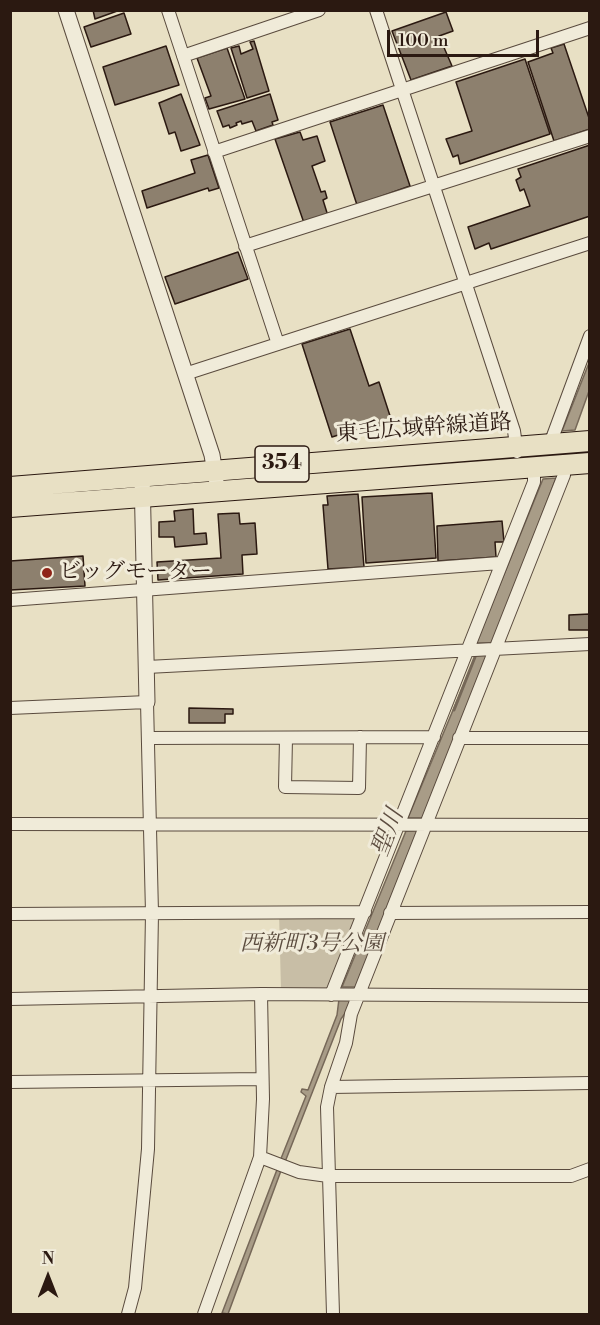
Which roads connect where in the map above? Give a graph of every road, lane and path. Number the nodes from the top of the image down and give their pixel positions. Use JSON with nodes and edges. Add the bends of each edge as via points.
{"nodes":[{"id":1,"x":66,"y":10,"type":"edge"},
{"id":2,"x":168,"y":10,"type":"edge"},
{"id":3,"x":319,"y":10,"type":"edge"},
{"id":4,"x":376,"y":10,"type":"edge"},
{"id":5,"x":590,"y":28,"type":"edge"},
{"id":6,"x":183,"y":56,"type":"junction"},
{"id":7,"x":402,"y":90,"type":"junction"},
{"id":8,"x":590,"y":136,"type":"edge"},
{"id":9,"x":214,"y":152,"type":"junction"},
{"id":10,"x":433,"y":187,"type":"junction"},
{"id":11,"x":590,"y":243,"type":"edge"},
{"id":12,"x":245,"y":246,"type":"junction"},
{"id":13,"x":465,"y":283,"type":"junction"},
{"id":14,"x":590,"y":336,"type":"edge"},
{"id":15,"x":278,"y":344,"type":"junction"},
{"id":16,"x":185,"y":374,"type":"junction"},
{"id":17,"x":566,"y":443,"type":"edge"},
{"id":18,"x":517,"y":446,"type":"junction"},
{"id":19,"x":590,"y":464,"type":"edge"},
{"id":20,"x":545,"y":467,"type":"junction"},
{"id":21,"x":214,"y":469,"type":"junction"},
{"id":22,"x":142,"y":475,"type":"junction"},
{"id":23,"x":10,"y":487,"type":"edge"},
{"id":24,"x":217,"y":491,"type":"junction"},
{"id":25,"x":144,"y":497,"type":"junction"},
{"id":26,"x":10,"y":507,"type":"edge"},
{"id":27,"x":500,"y":563,"type":"junction"},
{"id":28,"x":145,"y":590,"type":"junction"},
{"id":29,"x":10,"y":600,"type":"edge"},
{"id":30,"x":590,"y":644,"type":"edge"},
{"id":31,"x":492,"y":650,"type":"junction"},
{"id":32,"x":469,"y":651,"type":"junction"},
{"id":33,"x":147,"y":667,"type":"junction"},
{"id":34,"x":147,"y":702,"type":"junction"},
{"id":35,"x":10,"y":708,"type":"edge"},
{"id":36,"x":360,"y":737,"type":"junction"},
{"id":37,"x":434,"y":737,"type":"junction"},
{"id":38,"x":148,"y":738,"type":"junction"},
{"id":39,"x":286,"y":738,"type":"junction"},
{"id":40,"x":459,"y":738,"type":"junction"},
{"id":41,"x":590,"y":738,"type":"edge"},
{"id":42,"x":10,"y":824,"type":"edge"},
{"id":43,"x":150,"y":824,"type":"junction"},
{"id":44,"x":590,"y":825,"type":"edge"},
{"id":45,"x":401,"y":826,"type":"junction"},
{"id":46,"x":423,"y":826,"type":"junction"},
{"id":47,"x":365,"y":912,"type":"junction"},
{"id":48,"x":590,"y":912,"type":"edge"},
{"id":49,"x":152,"y":913,"type":"junction"},
{"id":50,"x":390,"y":913,"type":"junction"},
{"id":51,"x":10,"y":914,"type":"edge"},
{"id":52,"x":151,"y":994,"type":"junction"},
{"id":53,"x":261,"y":994,"type":"junction"},
{"id":54,"x":336,"y":994,"type":"junction"},
{"id":55,"x":357,"y":994,"type":"junction"},
{"id":56,"x":590,"y":996,"type":"edge"},
{"id":57,"x":10,"y":999,"type":"edge"},
{"id":58,"x":150,"y":1079,"type":"junction"},
{"id":59,"x":261,"y":1079,"type":"junction"},
{"id":60,"x":10,"y":1082,"type":"edge"},
{"id":61,"x":590,"y":1083,"type":"edge"},
{"id":62,"x":331,"y":1087,"type":"junction"},
{"id":63,"x":264,"y":1159,"type":"junction"},
{"id":64,"x":590,"y":1169,"type":"edge"},
{"id":65,"x":328,"y":1176,"type":"junction"},
{"id":66,"x":128,"y":1314,"type":"edge"},
{"id":67,"x":204,"y":1314,"type":"edge"},
{"id":68,"x":333,"y":1314,"type":"edge"}],
"edges":[{"from":1,"to":16,"type":"street"},
{"from":2,"to":6,"type":"street"},
{"from":3,"to":6,"type":"street"},
{"from":4,"to":7,"type":"street"},
{"from":5,"to":7,"type":"street"},
{"from":6,"to":9,"type":"street"},
{"from":7,"to":9,"type":"street"},
{"from":7,"to":10,"type":"street"},
{"from":8,"to":10,"type":"street"},
{"from":9,"to":12,"type":"street"},
{"from":10,"to":12,"type":"street"},
{"from":10,"to":13,"type":"street"},
{"from":11,"to":13,"type":"street"},
{"from":12,"to":15,"type":"street"},
{"from":13,"to":15,"type":"street"},
{"from":13,"to":18,"type":"street"},
{"from":14,"to":17,"type":"street"},
{"from":15,"to":16,"type":"street"},
{"from":16,"to":21,"type":"street"},
{"from":17,"to":18,"type":"highway","name":"東毛広域幹線道路","number":"354"},
{"from":18,"to":20,"type":"street"},
{"from":18,"to":21,"type":"highway","name":"東毛広域幹線道路","number":"354"},
{"from":19,"to":20,"type":"highway","name":"東毛広域幹線道路","number":"354"},
{"from":20,"to":24,"type":"highway","name":"東毛広域幹線道路","number":"354"},
{"from":20,"to":27,"type":"street","via":[[534,482]]},
{"from":20,"to":31,"type":"street","via":[[564,475]]},
{"from":21,"to":22,"type":"highway","name":"東毛広域幹線道路","number":"354"},
{"from":21,"to":24,"type":"street"},
{"from":22,"to":23,"type":"highway","name":"東毛広域幹線道路","number":"354"},
{"from":22,"to":25,"type":"street"},
{"from":24,"to":25,"type":"highway","name":"東毛広域幹線道路","number":"354"},
{"from":25,"to":26,"type":"highway","name":"東毛広域幹線道路","number":"354"},
{"from":25,"to":28,"type":"street"},
{"from":27,"to":28,"type":"street"},
{"from":27,"to":32,"type":"street"},
{"from":28,"to":29,"type":"street"},
{"from":28,"to":33,"type":"street"},
{"from":30,"to":31,"type":"street"},
{"from":31,"to":32,"type":"street"},
{"from":31,"to":40,"type":"street"},
{"from":32,"to":33,"type":"street"},
{"from":32,"to":37,"type":"street"},
{"from":33,"to":34,"type":"street"},
{"from":34,"to":35,"type":"street"},
{"from":34,"to":38,"type":"street"},
{"from":36,"to":37,"type":"street"},
{"from":36,"to":39,"type":"street"},
{"from":36,"to":39,"type":"street","via":[[359,788],[285,787]]},
{"from":37,"to":45,"type":"street"},
{"from":38,"to":39,"type":"street"},
{"from":38,"to":43,"type":"street"},
{"from":40,"to":41,"type":"street"},
{"from":40,"to":46,"type":"street"},
{"from":42,"to":43,"type":"street"},
{"from":43,"to":45,"type":"street"},
{"from":43,"to":49,"type":"street"},
{"from":44,"to":46,"type":"street"},
{"from":45,"to":46,"type":"street"},
{"from":45,"to":47,"type":"street"},
{"from":46,"to":50,"type":"street"},
{"from":47,"to":49,"type":"street"},
{"from":47,"to":54,"type":"street"},
{"from":48,"to":50,"type":"street"},
{"from":49,"to":51,"type":"street"},
{"from":49,"to":52,"type":"street"},
{"from":50,"to":55,"type":"street"},
{"from":52,"to":53,"type":"street"},
{"from":52,"to":57,"type":"street"},
{"from":52,"to":58,"type":"street"},
{"from":53,"to":54,"type":"street"},
{"from":53,"to":59,"type":"street"},
{"from":54,"to":55,"type":"street"},
{"from":55,"to":56,"type":"street"},
{"from":55,"to":62,"type":"street"},
{"from":58,"to":59,"type":"street"},
{"from":58,"to":60,"type":"street"},
{"from":58,"to":66,"type":"street","via":[[137,1270]]},
{"from":59,"to":63,"type":"street"},
{"from":61,"to":62,"type":"street"},
{"from":62,"to":65,"type":"street","via":[[327,1107]]},
{"from":63,"to":65,"type":"street"},
{"from":63,"to":67,"type":"street"},
{"from":64,"to":65,"type":"street","via":[[571,1176]]},
{"from":65,"to":68,"type":"street"}]}
